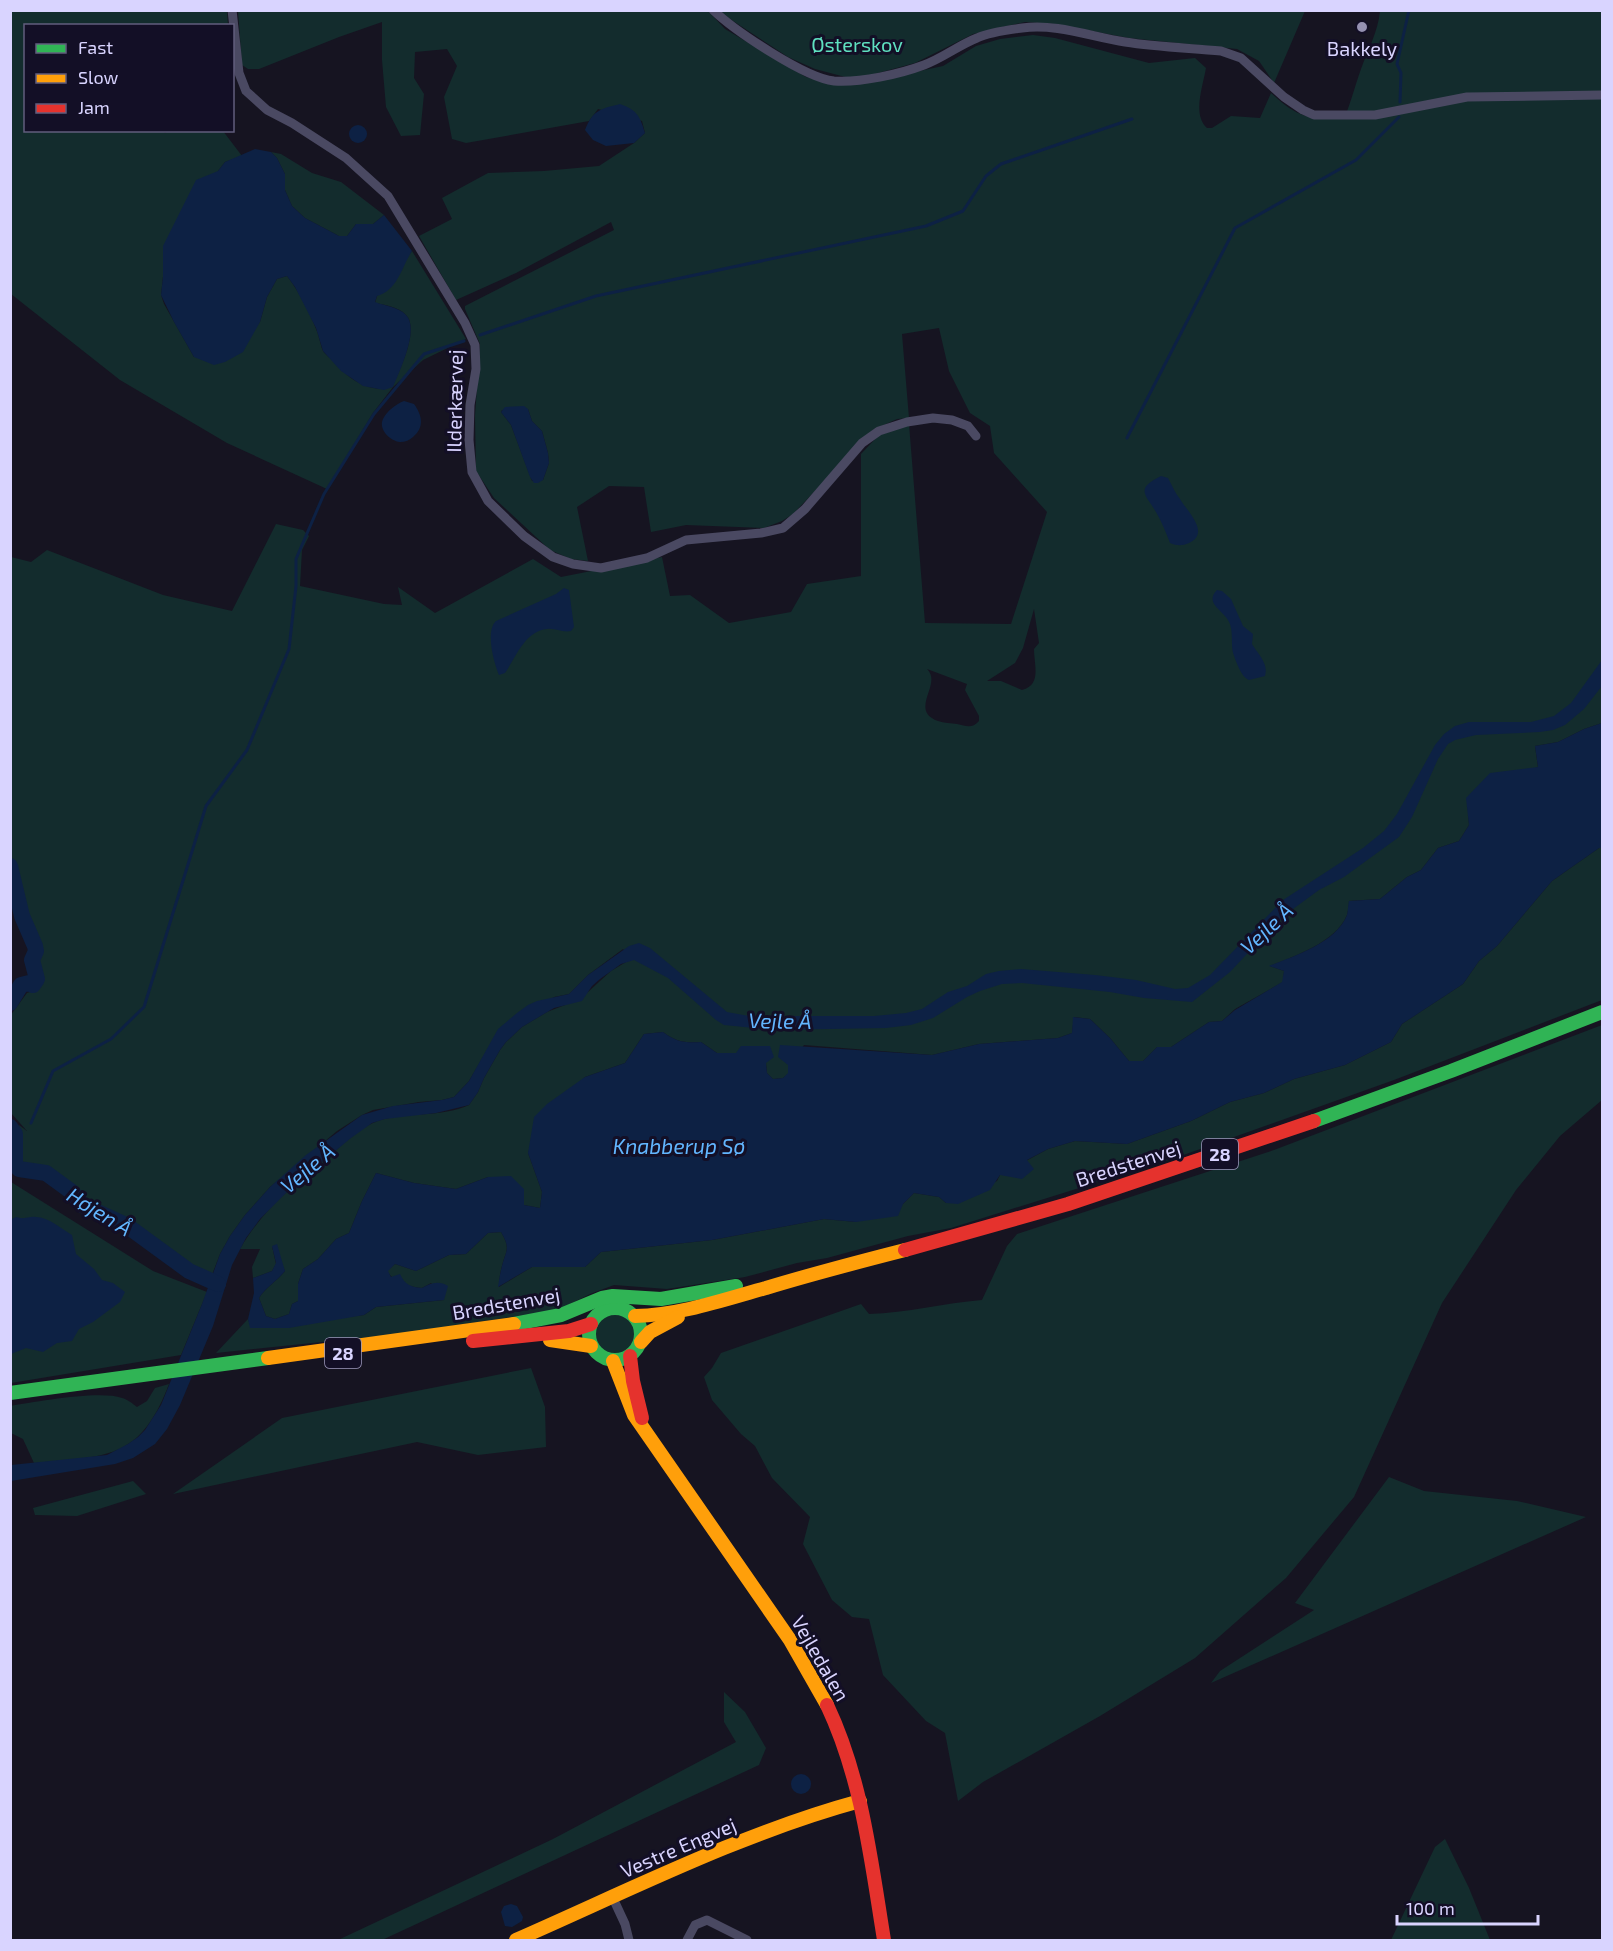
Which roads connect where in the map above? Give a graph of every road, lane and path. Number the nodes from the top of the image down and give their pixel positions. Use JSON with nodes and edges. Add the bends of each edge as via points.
{"nodes":[{"id":1,"x":713,"y":10,"type":"edge"},
{"id":2,"x":234,"y":28,"type":"edge"},
{"id":3,"x":1602,"y":95,"type":"edge"},
{"id":4,"x":976,"y":436,"type":"dead end"},
{"id":5,"x":1602,"y":1012,"type":"edge"},
{"id":6,"x":829,"y":1269,"type":"junction"},
{"id":7,"x":689,"y":1311,"type":"junction"},
{"id":8,"x":635,"y":1316,"type":"junction"},
{"id":9,"x":591,"y":1324,"type":"junction"},
{"id":10,"x":525,"y":1337,"type":"junction"},
{"id":11,"x":640,"y":1342,"type":"junction"},
{"id":12,"x":591,"y":1346,"type":"junction"},
{"id":13,"x":630,"y":1356,"type":"junction"},
{"id":14,"x":613,"y":1360,"type":"junction"},
{"id":15,"x":224,"y":1364,"type":"junction"},
{"id":16,"x":10,"y":1393,"type":"edge"},
{"id":17,"x":645,"y":1429,"type":"junction"},
{"id":18,"x":860,"y":1801,"type":"junction"},
{"id":19,"x":612,"y":1896,"type":"junction"},
{"id":20,"x":516,"y":1941,"type":"edge"},
{"id":21,"x":629,"y":1941,"type":"edge"},
{"id":22,"x":687,"y":1941,"type":"edge"},
{"id":23,"x":747,"y":1941,"type":"edge"},
{"id":24,"x":884,"y":1941,"type":"edge"}],
"edges":[{"from":1,"to":3,"type":"street","via":[[726,23],[789,62],[812,75],[834,81],[880,76],[925,64],[978,37],[1044,27],[1236,55],[1284,97],[1314,115],[1375,115],[1467,97]]},
{"from":2,"to":4,"type":"street","name":"Ilderkærvej","via":[[239,73],[246,91],[267,110],[346,158],[388,196],[465,323],[475,345],[469,440],[472,472],[488,501],[524,536],[553,557],[601,567],[647,558],[686,540],[783,528],[805,509],[862,443],[879,431],[933,418],[968,426]]},
{"from":5,"to":6,"type":"main road","name":"Bredstenvej","number":"28","via":[[1165,1173],[989,1227]]},
{"from":6,"to":7,"type":"main road","name":"Bredstenvej","number":"28"},
{"from":6,"to":15,"type":"main road","name":"Bredstenvej","number":"28","via":[[672,1298],[613,1296],[544,1319]]},
{"from":7,"to":8,"type":"main road","name":"Bredstenvej","number":"28"},
{"from":7,"to":11,"type":"main road","name":"Bredstenvej","number":"28","via":[[650,1332]]},
{"from":8,"to":9,"type":"main road","number":"28","via":[[625,1309],[608,1309],[597,1314]]},
{"from":8,"to":11,"type":"main road","via":[[641,1329]]},
{"from":9,"to":10,"type":"main road","name":"Bredstenvej","number":"28"},
{"from":9,"to":12,"type":"main road"},
{"from":10,"to":12,"type":"main road","name":"Bredstenvej","number":"28"},
{"from":10,"to":15,"type":"main road","name":"Bredstenvej","number":"28"},
{"from":11,"to":13,"type":"main road","number":"28"},
{"from":12,"to":14,"type":"main road","number":"28"},
{"from":13,"to":14,"type":"main road"},
{"from":13,"to":17,"type":"main road","name":"Vejledalen"},
{"from":14,"to":17,"type":"main road","name":"Vejledalen","via":[[634,1415]]},
{"from":15,"to":16,"type":"main road","name":"Bredstenvej","number":"28"},
{"from":17,"to":18,"type":"main road","name":"Vejledalen","via":[[820,1690],[841,1734]]},
{"from":18,"to":19,"type":"main road","name":"Vestre Engvej","via":[[766,1832]]},
{"from":18,"to":24,"type":"main road","name":"Vejledalen"},
{"from":19,"to":20,"type":"main road","name":"Vestre Engvej"},
{"from":19,"to":21,"type":"street"},
{"from":22,"to":23,"type":"street","via":[[695,1925],[707,1920]]}]}
